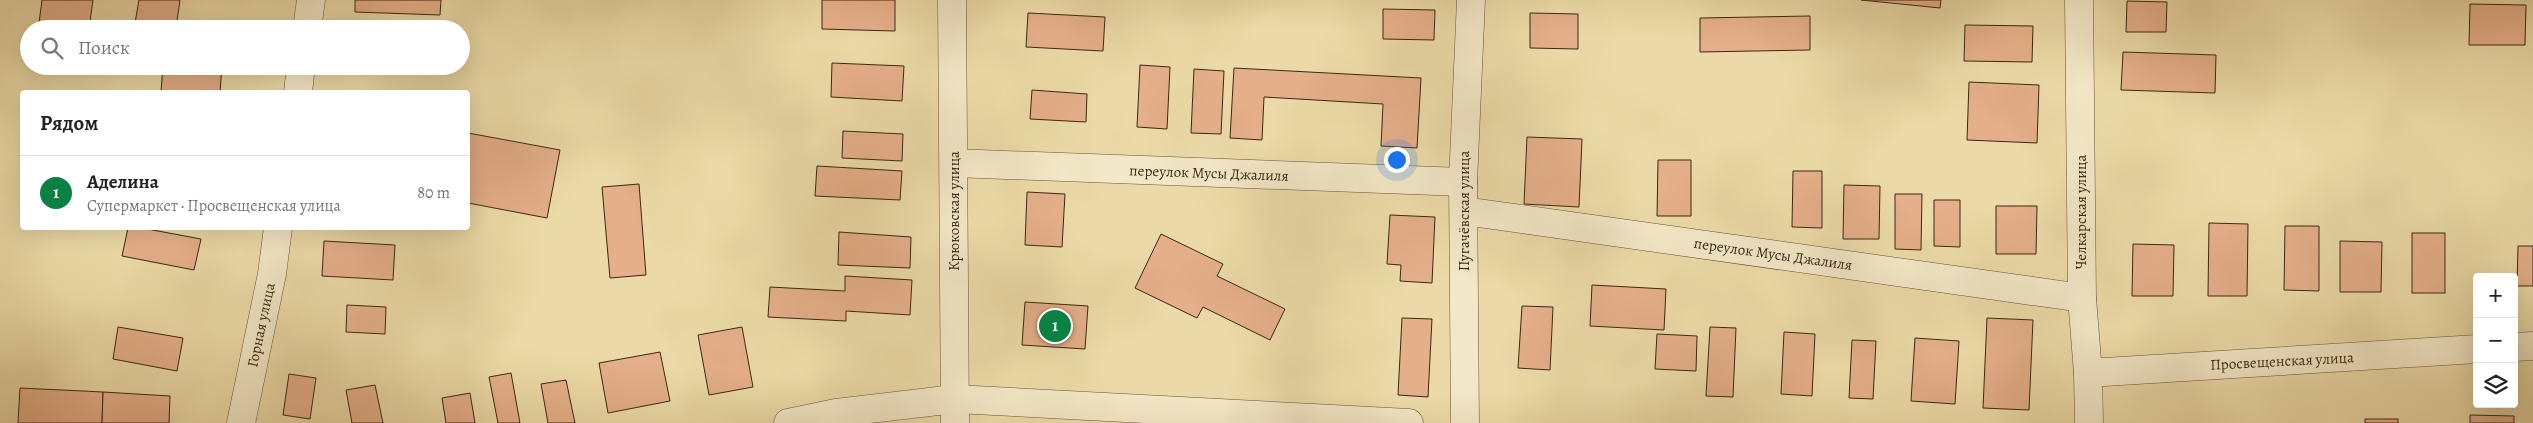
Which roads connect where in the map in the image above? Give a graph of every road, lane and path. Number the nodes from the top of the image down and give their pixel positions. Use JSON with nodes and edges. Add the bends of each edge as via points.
{"nodes":[{"id":1,"x":311,"y":0,"type":"edge"},
{"id":2,"x":952,"y":0,"type":"edge"},
{"id":3,"x":1471,"y":0,"type":"edge"},
{"id":4,"x":2080,"y":0,"type":"edge"},
{"id":5,"x":308,"y":20,"type":"edge"},
{"id":6,"x":300,"y":75,"type":"edge"},
{"id":7,"x":298,"y":90,"type":"edge"},
{"id":8,"x":954,"y":163,"type":"junction"},
{"id":9,"x":1463,"y":182,"type":"junction"},
{"id":10,"x":1464,"y":211,"type":"junction"},
{"id":11,"x":278,"y":230,"type":"edge"},
{"id":12,"x":2082,"y":298,"type":"junction"},
{"id":13,"x":2533,"y":346,"type":"edge"},
{"id":14,"x":2518,"y":347,"type":"edge"},
{"id":15,"x":2473,"y":349,"type":"edge"},
{"id":16,"x":2088,"y":373,"type":"junction"},
{"id":17,"x":955,"y":411,"type":"edge"},
{"id":18,"x":241,"y":423,"type":"edge"},
{"id":19,"x":788,"y":423,"type":"edge"},
{"id":20,"x":1409,"y":423,"type":"edge"},
{"id":21,"x":1464,"y":423,"type":"edge"},
{"id":22,"x":2090,"y":423,"type":"edge"}],
"edges":[{"from":1,"to":5,"type":"street"},
{"from":2,"to":8,"type":"street","name":"Крюковская улица"},
{"from":3,"to":9,"type":"street","name":"Пугачёвская улица"},
{"from":4,"to":12,"type":"street","name":"Челкарская улица"},
{"from":6,"to":7,"type":"street"},
{"from":8,"to":9,"type":"street","name":"переулок Мусы Джалиля"},
{"from":8,"to":17,"type":"street","name":"Крюковская улица"},
{"from":9,"to":10,"type":"street","name":"Пугачёвская улица"},
{"from":10,"to":12,"type":"street","name":"переулок Мусы Джалиля"},
{"from":10,"to":21,"type":"street","name":"Пугачёвская улица"},
{"from":11,"to":18,"type":"street","name":"Горная улица","via":[[272,274]]},
{"from":12,"to":16,"type":"street","name":"Челкарская улица"},
{"from":13,"to":14,"type":"street"},
{"from":15,"to":16,"type":"street","name":"Просвещенская улица"},
{"from":16,"to":22,"type":"street","name":"Челкарская улица"},
{"from":17,"to":19,"type":"street","via":[[836,413]]},
{"from":17,"to":20,"type":"street"}]}
